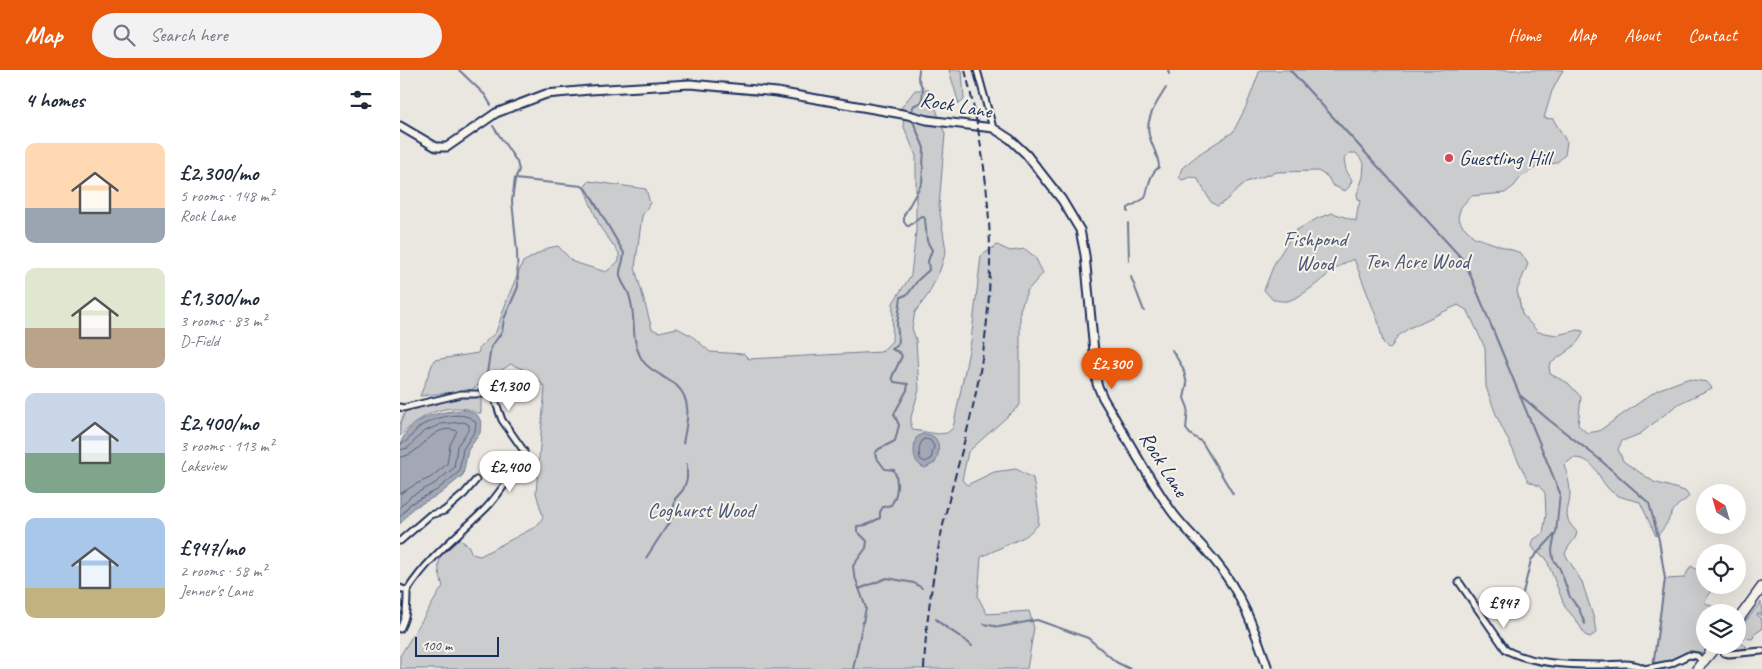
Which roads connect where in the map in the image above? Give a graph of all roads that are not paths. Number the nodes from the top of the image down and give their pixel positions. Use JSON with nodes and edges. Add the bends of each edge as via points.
{"nodes":[{"id":1,"x":977,"y":70,"type":"edge"},
{"id":2,"x":400,"y":126,"type":"edge"},
{"id":3,"x":993,"y":128,"type":"junction"},
{"id":4,"x":400,"y":407,"type":"edge"},
{"id":5,"x":476,"y":480,"type":"dead end"},
{"id":6,"x":400,"y":541,"type":"edge"},
{"id":7,"x":1459,"y":582,"type":"dead end"},
{"id":8,"x":1762,"y":587,"type":"edge"},
{"id":9,"x":400,"y":588,"type":"edge"},
{"id":10,"x":406,"y":591,"type":"junction"},
{"id":11,"x":1746,"y":609,"type":"edge"},
{"id":12,"x":400,"y":629,"type":"edge"},
{"id":13,"x":1762,"y":651,"type":"edge"},
{"id":14,"x":1746,"y":652,"type":"edge"},
{"id":15,"x":1709,"y":654,"type":"edge"},
{"id":16,"x":1700,"y":665,"type":"edge"},
{"id":17,"x":1268,"y":669,"type":"edge"},
{"id":18,"x":1644,"y":669,"type":"edge"}],
"edges":[{"from":1,"to":3,"type":"street"},
{"from":2,"to":3,"type":"street","name":"Rock Lane","via":[[436,147],[447,147],[496,113],[546,94],[690,84],[777,92],[927,120]]},
{"from":3,"to":17,"type":"street","name":"Rock Lane","via":[[1026,154],[1080,230],[1097,384],[1170,509],[1233,585],[1244,604]]},
{"from":4,"to":10,"type":"street","via":[[461,394],[490,394],[500,416],[524,451],[524,457],[480,515],[458,532],[418,573]]},
{"from":5,"to":6,"type":"street","via":[[444,511],[430,515]]},
{"from":7,"to":18,"type":"street","via":[[1506,650],[1517,656],[1558,663],[1637,665]]},
{"from":8,"to":11,"type":"highway"},
{"from":9,"to":10,"type":"street"},
{"from":10,"to":12,"type":"street","via":[[405,621]]},
{"from":13,"to":14,"type":"street"},
{"from":15,"to":16,"type":"highway"},
{"from":16,"to":18,"type":"street","via":[[1697,656],[1689,655],[1670,664]]}]}
